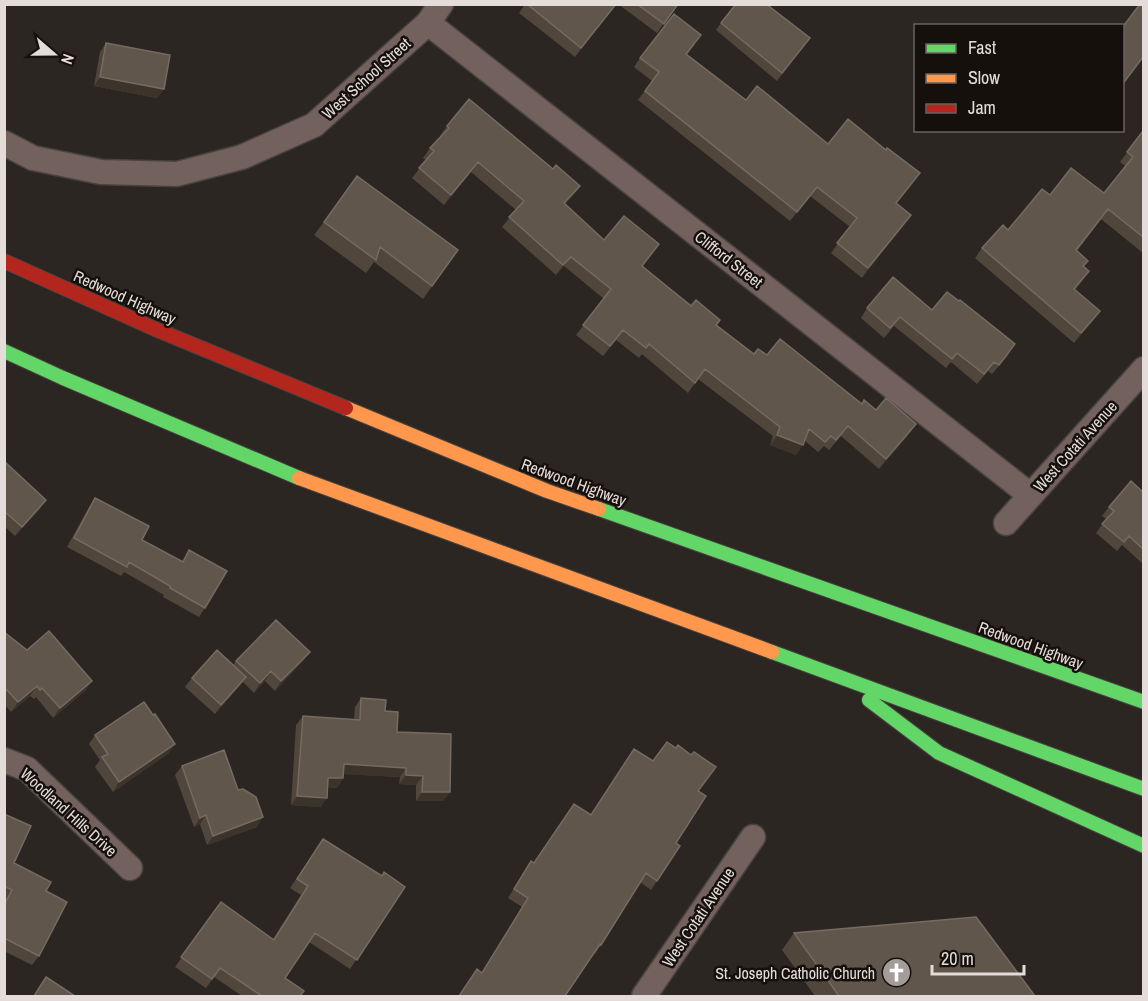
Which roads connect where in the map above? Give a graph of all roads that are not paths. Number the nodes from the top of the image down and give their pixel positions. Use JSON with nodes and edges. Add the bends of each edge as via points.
{"nodes":[{"id":1,"x":434,"y":14,"type":"edge"},
{"id":2,"x":4,"y":143,"type":"edge"},
{"id":3,"x":4,"y":261,"type":"edge"},
{"id":4,"x":4,"y":351,"type":"edge"},
{"id":5,"x":1143,"y":369,"type":"edge"},
{"id":6,"x":1030,"y":495,"type":"junction"},
{"id":7,"x":1006,"y":523,"type":"dead end"},
{"id":8,"x":841,"y":679,"type":"junction"},
{"id":9,"x":1143,"y":702,"type":"edge"},
{"id":10,"x":4,"y":760,"type":"edge"},
{"id":11,"x":1143,"y":789,"type":"edge"},
{"id":12,"x":753,"y":837,"type":"dead end"},
{"id":13,"x":1143,"y":846,"type":"edge"},
{"id":14,"x":130,"y":868,"type":"dead end"},
{"id":15,"x":644,"y":996,"type":"edge"}],
"edges":[{"from":1,"to":2,"type":"street","name":"West School Street","via":[[314,125],[242,157],[177,174],[101,172],[33,158]]},
{"from":1,"to":6,"type":"street","name":"Clifford Street"},
{"from":3,"to":9,"type":"highway","name":"Redwood Highway","via":[[155,329],[547,491]]},
{"from":4,"to":8,"type":"highway","via":[[302,479]]},
{"from":5,"to":6,"type":"street","name":"West Cotati Avenue"},
{"from":6,"to":7,"type":"street","name":"West Cotati Avenue"},
{"from":8,"to":11,"type":"highway"},
{"from":8,"to":13,"type":"highway","via":[[939,753]]},
{"from":10,"to":14,"type":"street","name":"Woodland Hills Drive","via":[[27,769]]},
{"from":12,"to":15,"type":"street","name":"West Cotati Avenue"}]}
